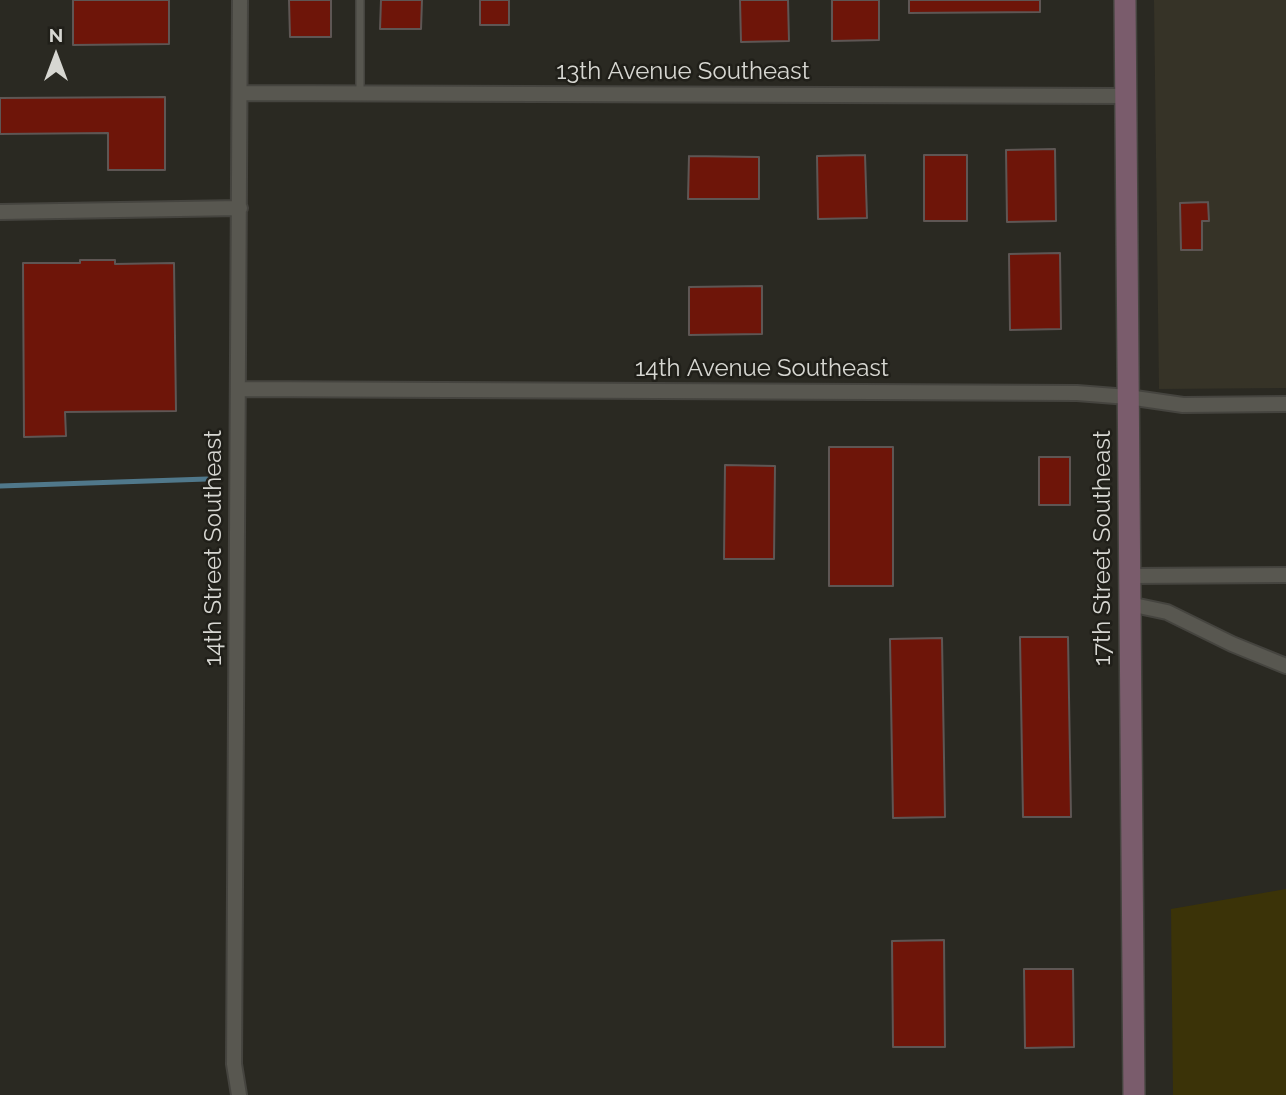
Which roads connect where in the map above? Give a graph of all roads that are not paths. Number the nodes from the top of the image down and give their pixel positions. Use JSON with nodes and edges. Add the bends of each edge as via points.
{"nodes":[{"id":1,"x":240,"y":0,"type":"edge"},
{"id":2,"x":360,"y":0,"type":"edge"},
{"id":3,"x":1125,"y":0,"type":"edge"},
{"id":4,"x":240,"y":93,"type":"junction"},
{"id":5,"x":360,"y":94,"type":"junction"},
{"id":6,"x":1125,"y":96,"type":"junction"},
{"id":7,"x":240,"y":208,"type":"junction"},
{"id":8,"x":0,"y":212,"type":"edge"},
{"id":9,"x":238,"y":389,"type":"junction"},
{"id":10,"x":1128,"y":397,"type":"junction"},
{"id":11,"x":1286,"y":404,"type":"edge"},
{"id":12,"x":1286,"y":575,"type":"edge"},
{"id":13,"x":1129,"y":576,"type":"junction"},
{"id":14,"x":1129,"y":604,"type":"junction"},
{"id":15,"x":1286,"y":666,"type":"edge"},
{"id":16,"x":239,"y":1095,"type":"edge"},
{"id":17,"x":1134,"y":1095,"type":"edge"}],
"edges":[{"from":1,"to":4,"type":"street","name":"14th Street Southeast"},
{"from":2,"to":5,"type":"lane"},
{"from":3,"to":6,"type":"street","name":"17th Street Southeast"},
{"from":4,"to":5,"type":"street","name":"13th Avenue Southeast"},
{"from":4,"to":7,"type":"street","name":"14th Street Southeast"},
{"from":5,"to":6,"type":"street","name":"13th Avenue Southeast"},
{"from":6,"to":10,"type":"street","name":"17th Street Southeast"},
{"from":7,"to":8,"type":"street"},
{"from":7,"to":9,"type":"street","name":"14th Street Southeast"},
{"from":9,"to":10,"type":"street","name":"14th Avenue Southeast"},
{"from":9,"to":16,"type":"street","name":"14th Street Southeast","via":[[234,1064]]},
{"from":10,"to":11,"type":"street","name":"14th Avenue Southeast","via":[[1183,405]]},
{"from":10,"to":13,"type":"street","name":"17th Street Southeast"},
{"from":12,"to":13,"type":"street"},
{"from":13,"to":14,"type":"street","name":"17th Street Southeast"},
{"from":14,"to":15,"type":"street","via":[[1167,612]]},
{"from":14,"to":17,"type":"street","name":"17th Street Southeast"}]}
